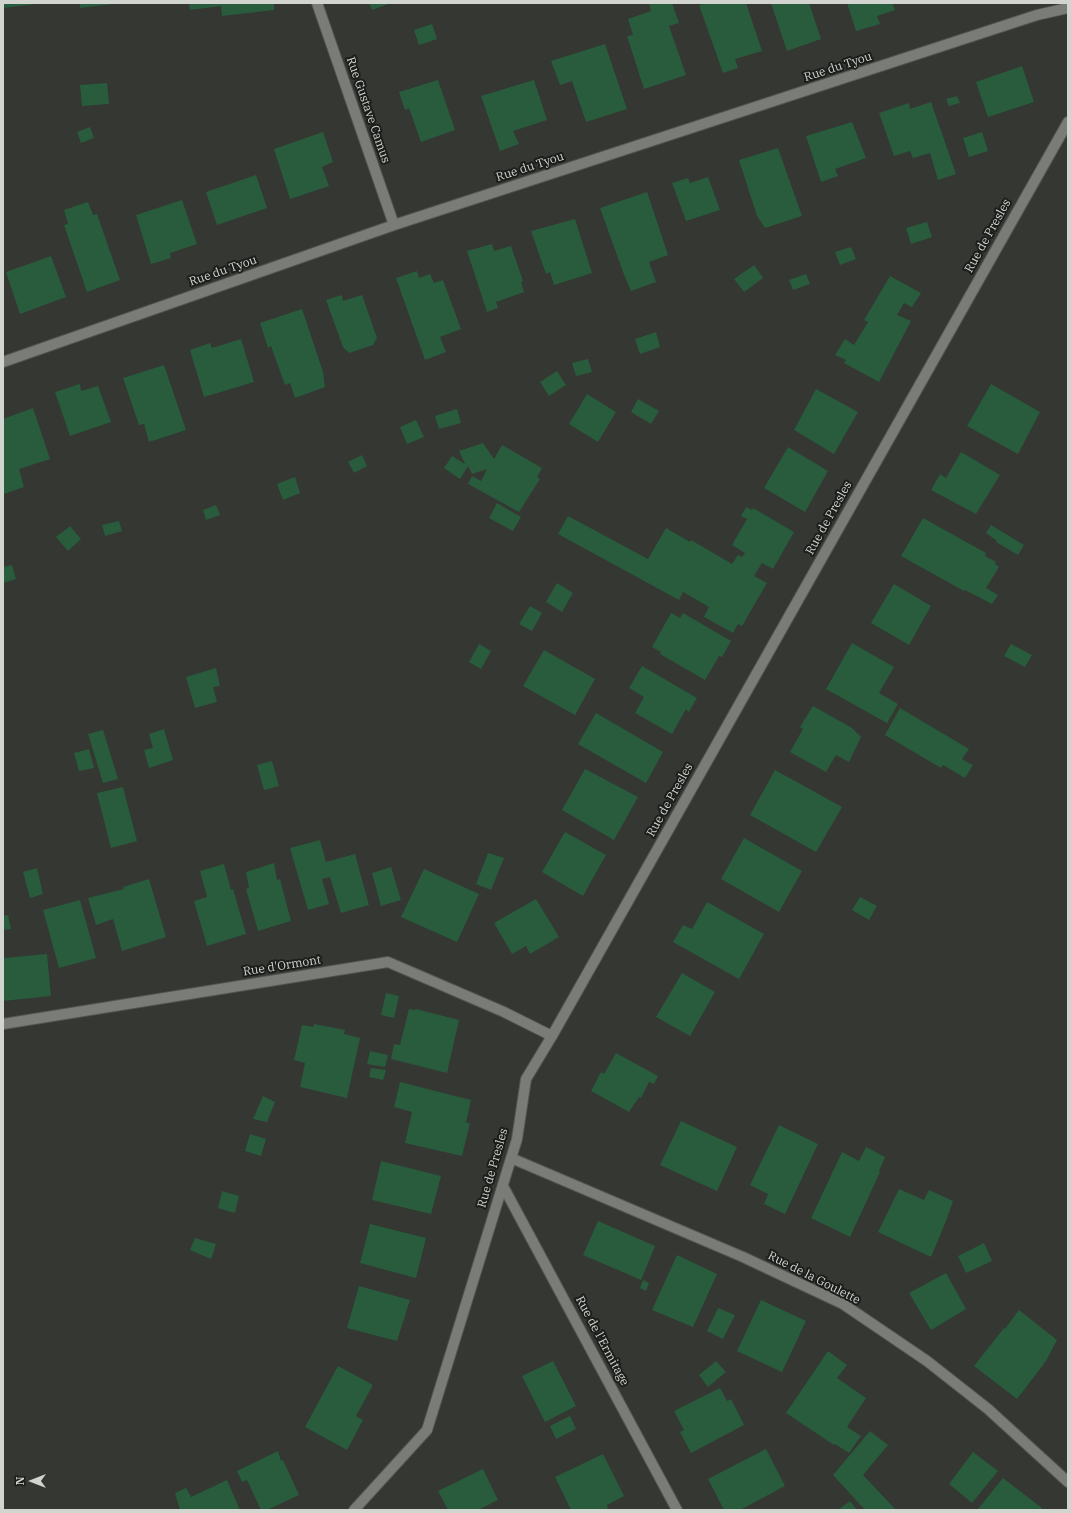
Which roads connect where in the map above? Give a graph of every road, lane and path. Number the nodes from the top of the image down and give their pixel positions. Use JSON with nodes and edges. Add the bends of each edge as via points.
{"nodes":[{"id":1,"x":316,"y":3,"type":"edge"},
{"id":2,"x":1068,"y":8,"type":"edge"},
{"id":3,"x":1068,"y":122,"type":"edge"},
{"id":4,"x":394,"y":225,"type":"junction"},
{"id":5,"x":3,"y":362,"type":"edge"},
{"id":6,"x":3,"y":1024,"type":"edge"},
{"id":7,"x":552,"y":1036,"type":"junction"},
{"id":8,"x":511,"y":1158,"type":"junction"},
{"id":9,"x":502,"y":1186,"type":"junction"},
{"id":10,"x":1068,"y":1482,"type":"edge"},
{"id":11,"x":354,"y":1510,"type":"edge"},
{"id":12,"x":677,"y":1510,"type":"edge"}],
"edges":[{"from":1,"to":4,"type":"street","name":"Rue Gustave Camus"},
{"from":2,"to":4,"type":"street","name":"Rue du Tyou","via":[[1037,15]]},
{"from":3,"to":7,"type":"street","name":"Rue de Presles"},
{"from":4,"to":5,"type":"street","name":"Rue du Tyou"},
{"from":6,"to":7,"type":"street","name":"Rue d'Ormont","via":[[388,962],[504,1012]]},
{"from":7,"to":8,"type":"street","name":"Rue de Presles","via":[[526,1079],[517,1139]]},
{"from":8,"to":9,"type":"street","name":"Rue de Presles"},
{"from":8,"to":10,"type":"street","name":"Rue de la Goulette","via":[[743,1257],[843,1304],[927,1361],[982,1404]]},
{"from":9,"to":11,"type":"street","name":"Rue de Presles","via":[[427,1430]]},
{"from":9,"to":12,"type":"street","name":"Rue de l'Ermitage"}]}
